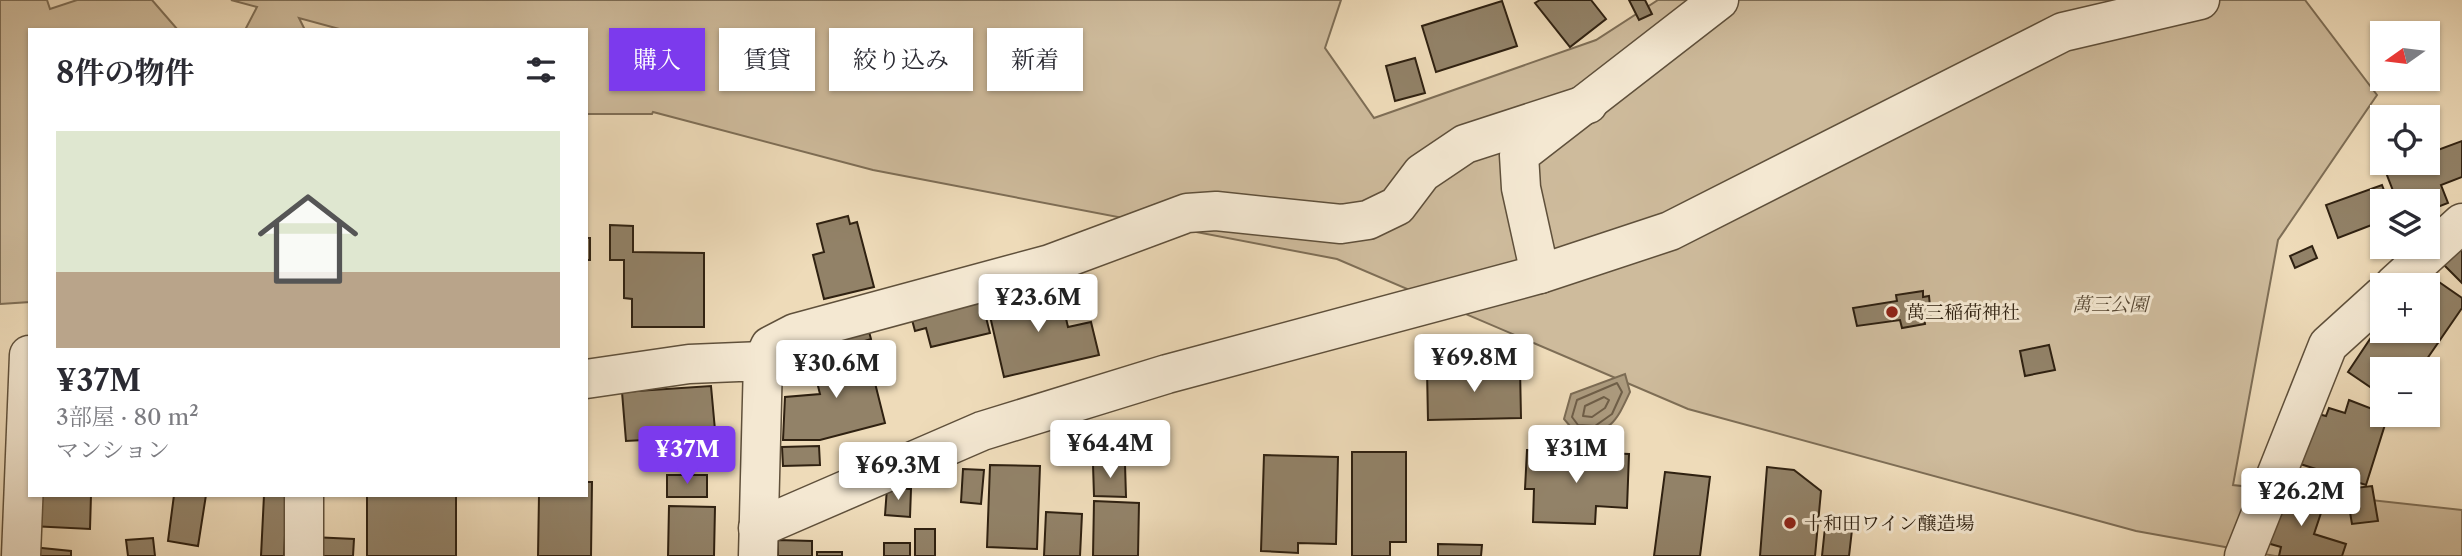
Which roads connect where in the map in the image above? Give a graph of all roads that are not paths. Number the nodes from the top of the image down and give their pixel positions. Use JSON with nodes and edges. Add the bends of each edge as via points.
{"nodes":[{"id":1,"x":1719,"y":0,"type":"edge"},
{"id":2,"x":2200,"y":0,"type":"edge"},
{"id":3,"x":1588,"y":104,"type":"junction"},
{"id":4,"x":2462,"y":223,"type":"edge"},
{"id":5,"x":2407,"y":273,"type":"edge"},
{"id":6,"x":1540,"y":274,"type":"junction"},
{"id":7,"x":2370,"y":307,"type":"edge"},
{"id":8,"x":28,"y":355,"type":"edge"},
{"id":9,"x":0,"y":360,"type":"edge"},
{"id":10,"x":763,"y":361,"type":"junction"},
{"id":11,"x":588,"y":379,"type":"edge"},
{"id":12,"x":28,"y":400,"type":"edge"},
{"id":13,"x":304,"y":497,"type":"edge"},
{"id":14,"x":758,"y":542,"type":"edge"},
{"id":15,"x":21,"y":556,"type":"edge"},
{"id":16,"x":304,"y":556,"type":"edge"},
{"id":17,"x":2244,"y":556,"type":"edge"}],
"edges":[{"from":1,"to":3,"type":"street"},
{"from":2,"to":6,"type":"street","via":[[2063,32],[1670,231]]},
{"from":3,"to":6,"type":"street","via":[[1519,155],[1521,188]]},
{"from":3,"to":10,"type":"street","via":[[1465,144],[1422,173],[1397,206],[1368,220],[1341,223],[1216,211],[1187,214],[1050,264],[795,332],[770,346]]},
{"from":4,"to":5,"type":"street"},
{"from":6,"to":14,"type":"street","via":[[1167,374],[982,431]]},
{"from":7,"to":17,"type":"street","via":[[2328,345]]},
{"from":8,"to":9,"type":"street"},
{"from":10,"to":11,"type":"street","via":[[689,364]]},
{"from":10,"to":14,"type":"street"},
{"from":12,"to":15,"type":"street"},
{"from":13,"to":16,"type":"street"}]}
